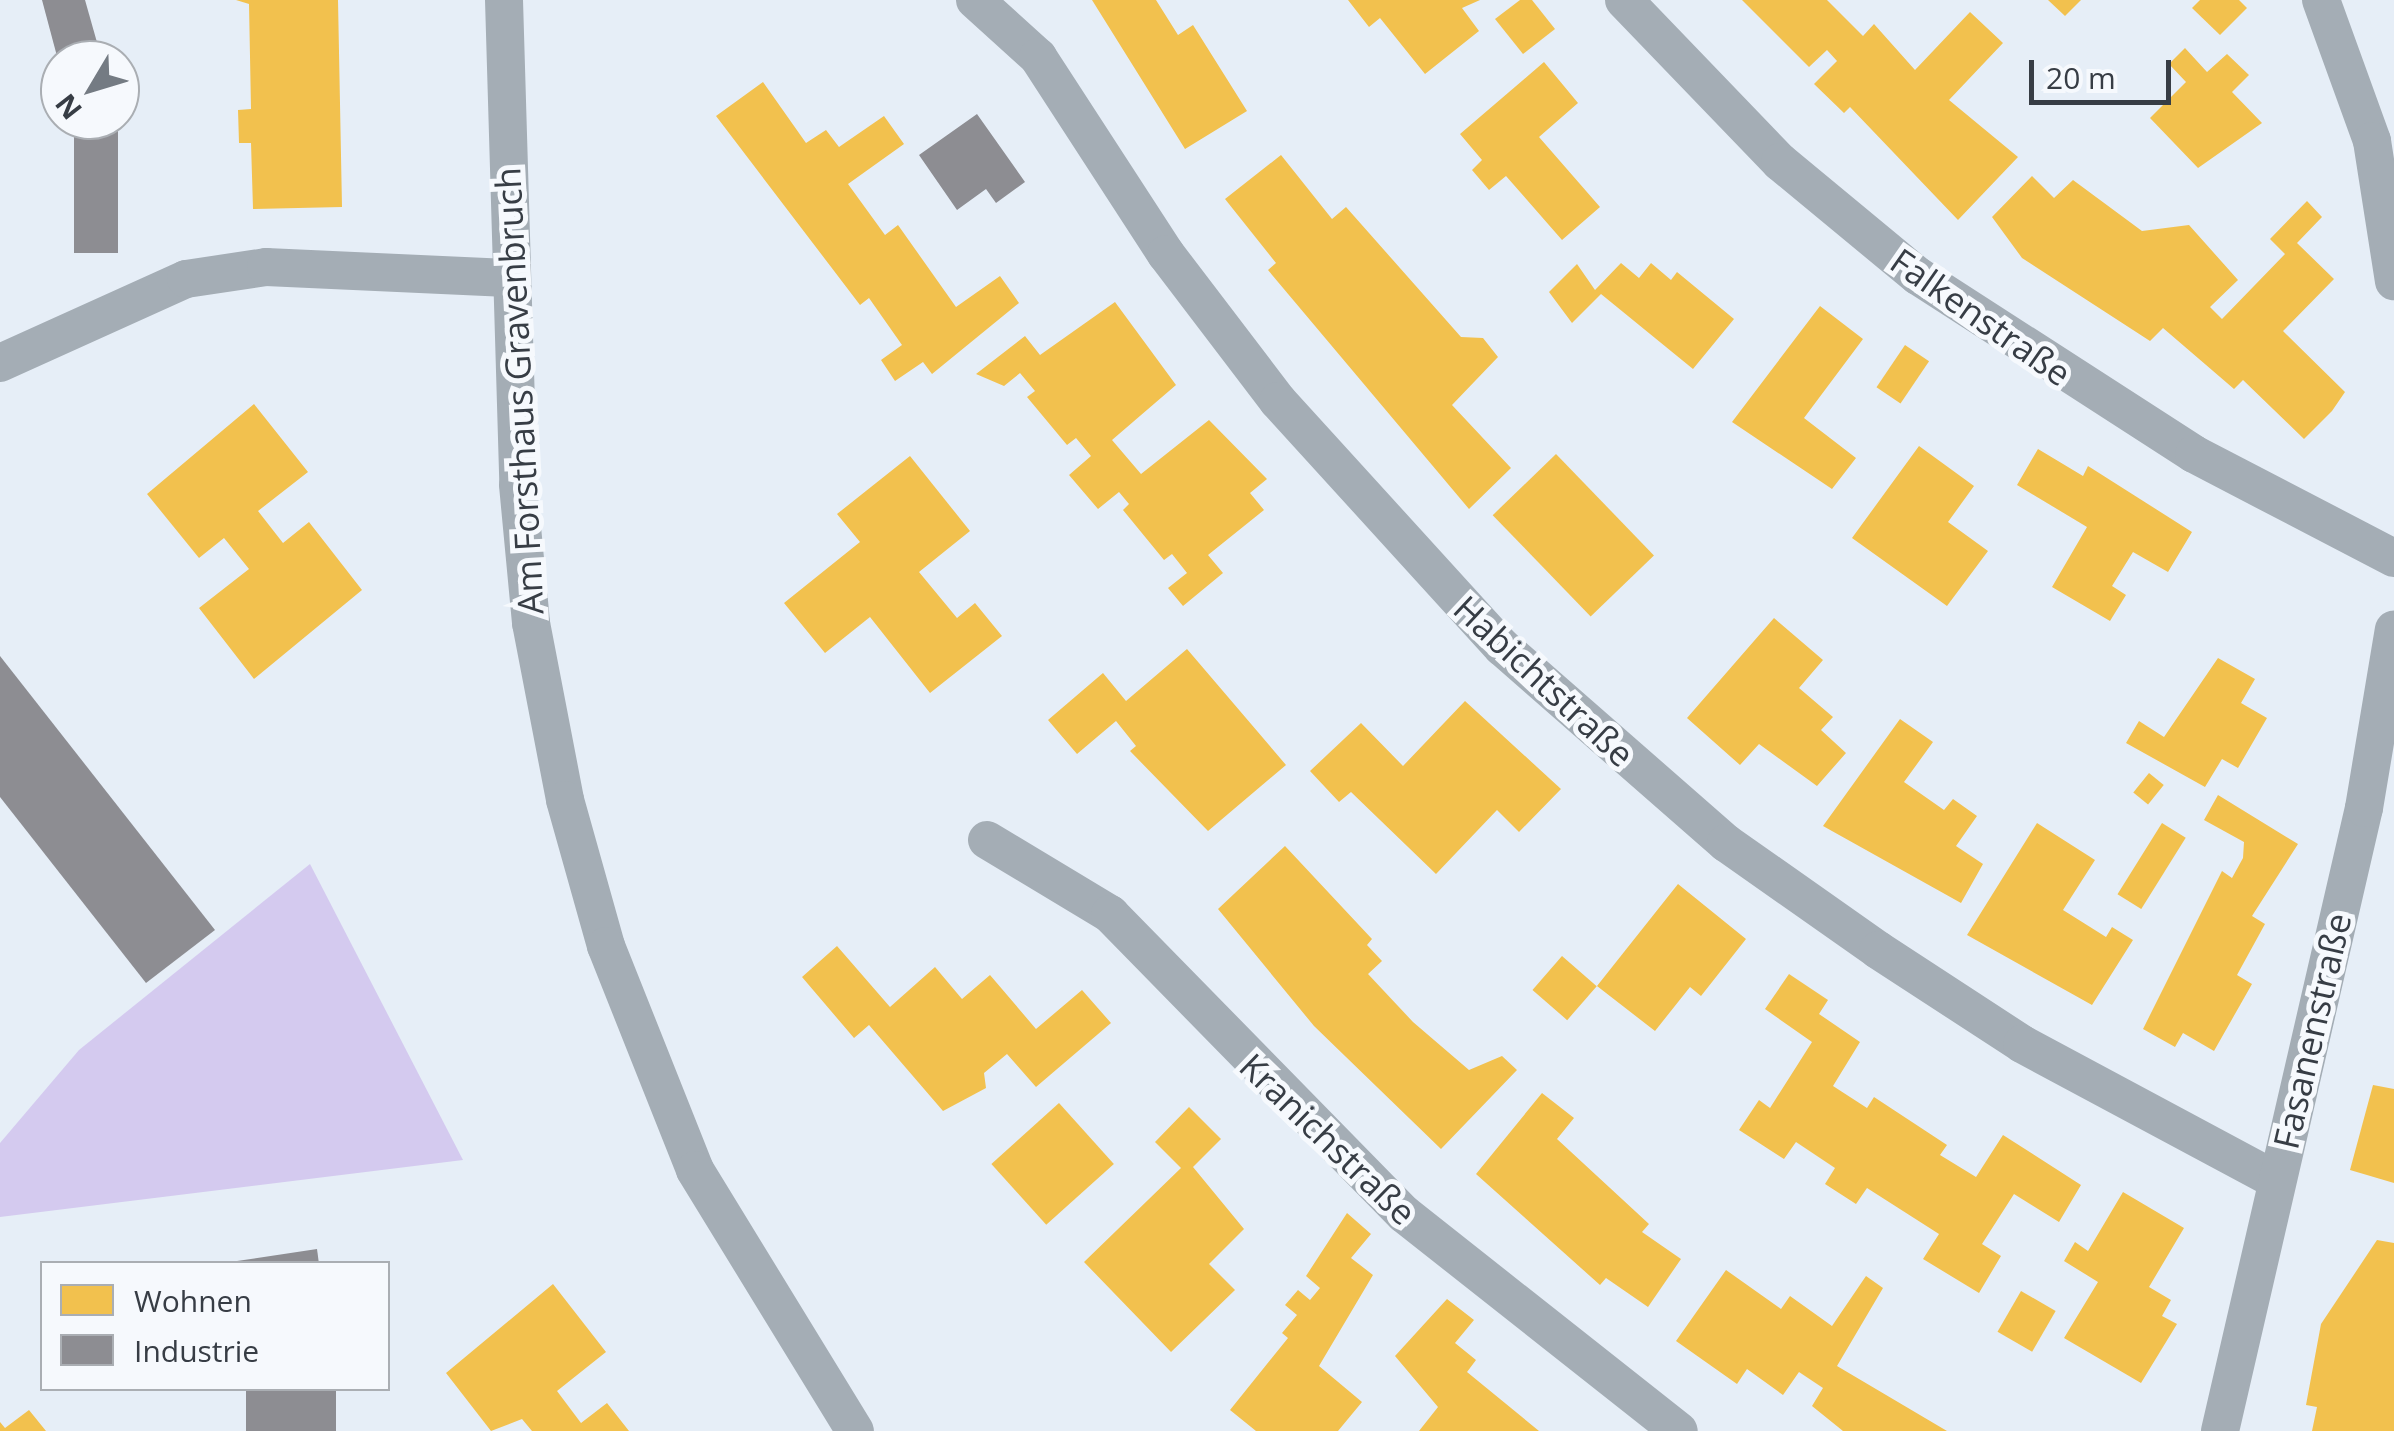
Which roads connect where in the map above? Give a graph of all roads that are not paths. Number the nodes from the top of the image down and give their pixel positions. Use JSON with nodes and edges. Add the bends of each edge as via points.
{"nodes":[{"id":1,"x":504,"y":0,"type":"edge"},
{"id":2,"x":975,"y":0,"type":"edge"},
{"id":3,"x":1624,"y":0,"type":"edge"},
{"id":4,"x":2320,"y":0,"type":"edge"},
{"id":5,"x":508,"y":278,"type":"junction"},
{"id":6,"x":2394,"y":281,"type":"edge"},
{"id":7,"x":0,"y":363,"type":"edge"},
{"id":8,"x":2394,"y":558,"type":"edge"},
{"id":9,"x":2394,"y":629,"type":"edge"},
{"id":10,"x":987,"y":840,"type":"dead end"},
{"id":11,"x":2277,"y":1181,"type":"junction"},
{"id":12,"x":855,"y":1431,"type":"edge"},
{"id":13,"x":1679,"y":1431,"type":"edge"},
{"id":14,"x":2220,"y":1431,"type":"edge"}],
"edges":[{"from":1,"to":5,"type":"street","name":"Am Forsthaus Gravenbruch"},
{"from":2,"to":11,"type":"street","name":"Habichtstraße","via":[[1038,58],[1166,254],[1278,401],[1389,532],[1517,660],[1726,843],[1878,950],[2089,1083]]},
{"from":3,"to":8,"type":"street","name":"Falkenstraße","via":[[1780,162],[1918,276],[2162,435]]},
{"from":4,"to":6,"type":"street","via":[[2372,141]]},
{"from":5,"to":7,"type":"street","via":[[266,267],[186,279]]},
{"from":5,"to":12,"type":"street","name":"Am Forsthaus Gravenbruch","via":[[531,623],[606,946],[695,1170]]},
{"from":9,"to":11,"type":"street","name":"Fasanenstraße","via":[[2371,773]]},
{"from":10,"to":13,"type":"street","name":"Kranichstraße","via":[[1110,914],[1404,1214]]},
{"from":11,"to":14,"type":"street","name":"Fasanenstraße"}]}
